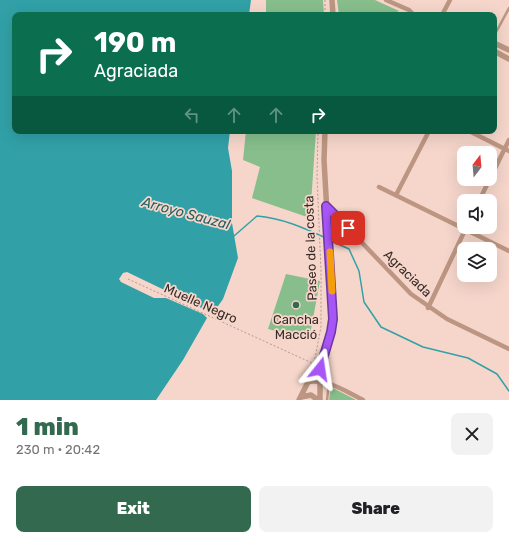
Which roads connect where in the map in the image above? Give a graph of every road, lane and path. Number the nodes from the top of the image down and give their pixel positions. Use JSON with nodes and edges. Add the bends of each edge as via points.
{"nodes":[{"id":1,"x":325,"y":0,"type":"edge"},
{"id":2,"x":332,"y":0,"type":"edge"},
{"id":3,"x":386,"y":0,"type":"edge"},
{"id":4,"x":450,"y":0,"type":"edge"},
{"id":5,"x":509,"y":8,"type":"edge"},
{"id":6,"x":325,"y":12,"type":"edge"},
{"id":7,"x":333,"y":12,"type":"edge"},
{"id":8,"x":411,"y":12,"type":"edge"},
{"id":9,"x":444,"y":12,"type":"edge"},
{"id":10,"x":497,"y":30,"type":"edge"},
{"id":11,"x":497,"y":44,"type":"edge"},
{"id":12,"x":509,"y":50,"type":"edge"},
{"id":13,"x":497,"y":53,"type":"edge"},
{"id":14,"x":509,"y":59,"type":"edge"},
{"id":15,"x":318,"y":134,"type":"edge"},
{"id":16,"x":325,"y":134,"type":"edge"},
{"id":17,"x":427,"y":134,"type":"edge"},
{"id":18,"x":475,"y":134,"type":"edge"},
{"id":19,"x":509,"y":140,"type":"edge"},
{"id":20,"x":507,"y":150,"type":"edge"},
{"id":21,"x":379,"y":187,"type":"dead end"},
{"id":22,"x":483,"y":194,"type":"edge"},
{"id":23,"x":396,"y":195,"type":"junction"},
{"id":24,"x":326,"y":206,"type":"junction"},
{"id":25,"x":457,"y":224,"type":"edge"},
{"id":26,"x":463,"y":234,"type":"edge"},
{"id":27,"x":477,"y":234,"type":"edge"},
{"id":28,"x":509,"y":251,"type":"edge"},
{"id":29,"x":128,"y":279,"type":"dead end"},
{"id":30,"x":428,"y":308,"type":"junction"},
{"id":31,"x":509,"y":349,"type":"edge"},
{"id":32,"x":314,"y":363,"type":"joint"},
{"id":33,"x":320,"y":366,"type":"junction"},
{"id":34,"x":320,"y":380,"type":"junction"},
{"id":35,"x":308,"y":382,"type":"junction"},
{"id":36,"x":329,"y":383,"type":"junction"},
{"id":37,"x":300,"y":399,"type":"edge"},
{"id":38,"x":319,"y":400,"type":"edge"},
{"id":39,"x":327,"y":400,"type":"edge"},
{"id":40,"x":363,"y":400,"type":"edge"}],
"edges":[{"from":1,"to":6,"type":"path"},
{"from":2,"to":7,"type":"street"},
{"from":3,"to":8,"type":"street"},
{"from":4,"to":9,"type":"street"},
{"from":5,"to":10,"type":"lane"},
{"from":11,"to":12,"type":"street"},
{"from":13,"to":14,"type":"street"},
{"from":15,"to":32,"type":"path","name":"Paseo de la costa","via":[[321,327]]},
{"from":16,"to":24,"type":"street"},
{"from":17,"to":23,"type":"street"},
{"from":18,"to":20,"type":"street"},
{"from":19,"to":20,"type":"street"},
{"from":20,"to":22,"type":"street"},
{"from":21,"to":23,"type":"street"},
{"from":23,"to":25,"type":"street"},
{"from":24,"to":30,"type":"street","name":"Agraciada","via":[[411,294]]},
{"from":24,"to":33,"type":"street","via":[[333,308],[331,332]]},
{"from":26,"to":30,"type":"street"},
{"from":27,"to":28,"type":"street"},
{"from":29,"to":32,"type":"path","name":"Muelle Negro"},
{"from":30,"to":31,"type":"street","name":"Agraciada","via":[[447,320]]},
{"from":33,"to":34,"type":"street"},
{"from":33,"to":35,"type":"street"},
{"from":34,"to":35,"type":"street"},
{"from":34,"to":36,"type":"street"},
{"from":34,"to":38,"type":"street"},
{"from":35,"to":37,"type":"street"},
{"from":36,"to":39,"type":"lane"},
{"from":36,"to":40,"type":"street"},
{"from":37,"to":38,"type":"street","via":[[311,395]]}]}
